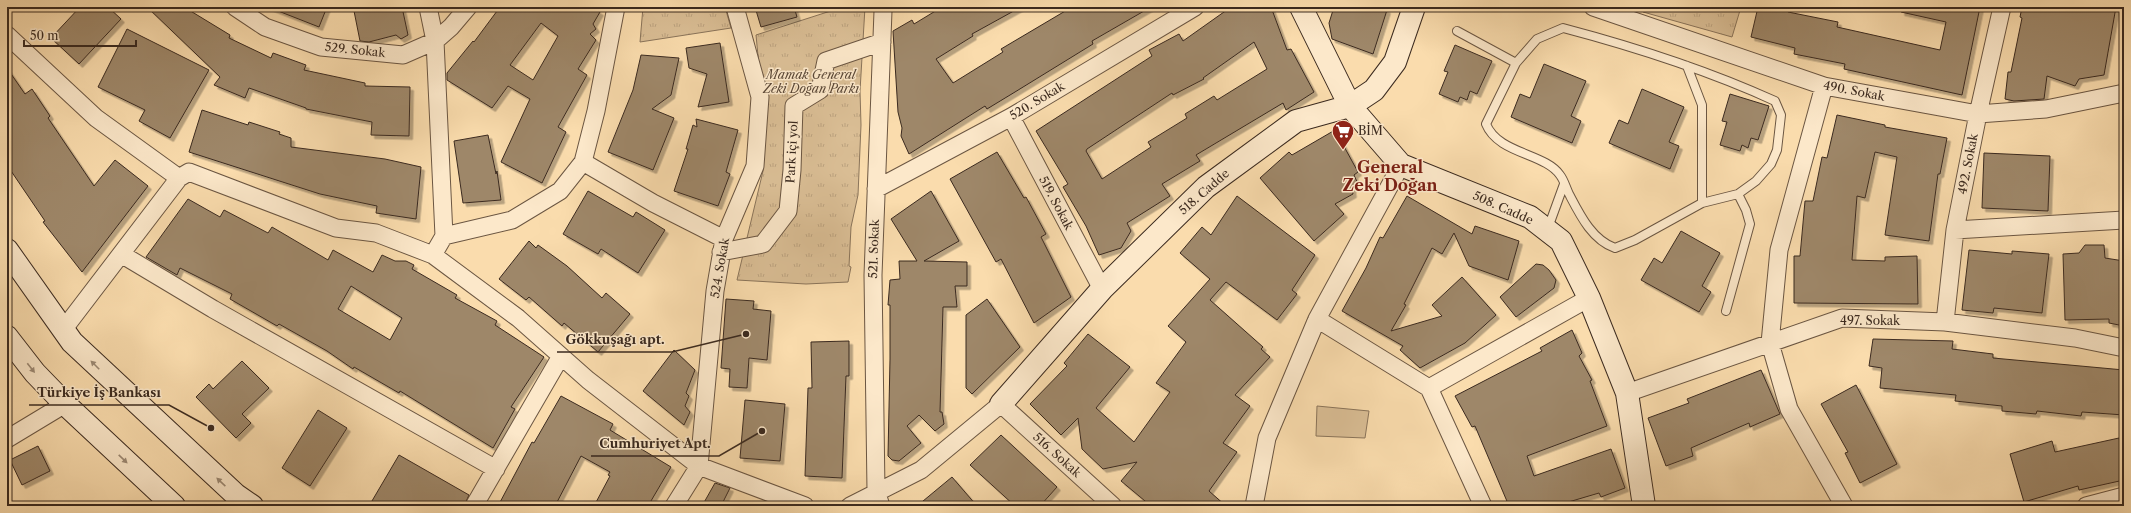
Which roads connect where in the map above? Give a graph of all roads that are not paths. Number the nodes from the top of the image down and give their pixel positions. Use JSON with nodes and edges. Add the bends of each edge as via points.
{"nodes":[{"id":1,"x":235,"y":7,"type":"edge"},
{"id":2,"x":428,"y":7,"type":"edge"},
{"id":3,"x":468,"y":7,"type":"edge"},
{"id":4,"x":616,"y":7,"type":"edge"},
{"id":5,"x":735,"y":7,"type":"edge"},
{"id":6,"x":1195,"y":7,"type":"edge"},
{"id":7,"x":1301,"y":7,"type":"edge"},
{"id":8,"x":1414,"y":7,"type":"edge"},
{"id":9,"x":1594,"y":7,"type":"edge"},
{"id":10,"x":2002,"y":7,"type":"edge"},
{"id":11,"x":885,"y":8,"type":"edge"},
{"id":12,"x":1630,"y":13,"type":"edge"},
{"id":13,"x":1457,"y":31,"type":"dead end"},
{"id":14,"x":7,"y":35,"type":"edge"},
{"id":15,"x":435,"y":41,"type":"junction"},
{"id":16,"x":882,"y":42,"type":"junction"},
{"id":17,"x":1516,"y":63,"type":"junction"},
{"id":18,"x":1687,"y":66,"type":"junction"},
{"id":19,"x":1824,"y":86,"type":"junction"},
{"id":20,"x":2124,"y":93,"type":"edge"},
{"id":21,"x":1350,"y":106,"type":"junction"},
{"id":22,"x":1978,"y":114,"type":"junction"},
{"id":23,"x":1011,"y":117,"type":"junction"},
{"id":24,"x":583,"y":162,"type":"junction"},
{"id":25,"x":1401,"y":165,"type":"junction"},
{"id":26,"x":179,"y":178,"type":"junction"},
{"id":27,"x":1564,"y":184,"type":"junction"},
{"id":28,"x":876,"y":189,"type":"junction"},
{"id":29,"x":1738,"y":194,"type":"junction"},
{"id":30,"x":1702,"y":203,"type":"junction"},
{"id":31,"x":2124,"y":220,"type":"edge"},
{"id":32,"x":1547,"y":230,"type":"junction"},
{"id":33,"x":1955,"y":230,"type":"junction"},
{"id":34,"x":444,"y":236,"type":"junction"},
{"id":35,"x":722,"y":245,"type":"junction"},
{"id":36,"x":7,"y":250,"type":"edge"},
{"id":37,"x":121,"y":254,"type":"junction"},
{"id":38,"x":433,"y":255,"type":"junction"},
{"id":39,"x":1102,"y":289,"type":"junction"},
{"id":40,"x":1589,"y":298,"type":"junction"},
{"id":41,"x":1726,"y":311,"type":"dead end"},
{"id":42,"x":1317,"y":319,"type":"junction"},
{"id":43,"x":1945,"y":322,"type":"junction"},
{"id":44,"x":63,"y":330,"type":"junction"},
{"id":45,"x":7,"y":337,"type":"edge"},
{"id":46,"x":1770,"y":343,"type":"junction"},
{"id":47,"x":2124,"y":348,"type":"edge"},
{"id":48,"x":561,"y":356,"type":"junction"},
{"id":49,"x":1429,"y":388,"type":"junction"},
{"id":50,"x":1627,"y":393,"type":"junction"},
{"id":51,"x":65,"y":404,"type":"junction"},
{"id":52,"x":1001,"y":404,"type":"junction"},
{"id":53,"x":7,"y":439,"type":"edge"},
{"id":54,"x":699,"y":466,"type":"junction"},
{"id":55,"x":496,"y":469,"type":"junction"},
{"id":56,"x":2124,"y":496,"type":"edge"},
{"id":57,"x":878,"y":499,"type":"edge"},
{"id":58,"x":167,"y":504,"type":"edge"},
{"id":59,"x":1641,"y":505,"type":"edge"},
{"id":60,"x":252,"y":506,"type":"edge"},
{"id":61,"x":474,"y":506,"type":"edge"},
{"id":62,"x":674,"y":506,"type":"edge"},
{"id":63,"x":805,"y":506,"type":"edge"},
{"id":64,"x":850,"y":506,"type":"edge"},
{"id":65,"x":1114,"y":506,"type":"edge"},
{"id":66,"x":1254,"y":506,"type":"edge"},
{"id":67,"x":1483,"y":506,"type":"edge"},
{"id":68,"x":1844,"y":506,"type":"edge"},
{"id":69,"x":2086,"y":506,"type":"edge"}],
"edges":[{"from":1,"to":15,"type":"street","name":"529. Sokak","via":[[265,27],[321,47],[403,55]]},
{"from":2,"to":15,"type":"street"},
{"from":3,"to":15,"type":"street","name":"529. Sokak","via":[[452,27]]},
{"from":4,"to":24,"type":"street","via":[[596,111]]},
{"from":5,"to":35,"type":"street","name":"524. Sokak","via":[[760,97],[756,166]]},
{"from":6,"to":23,"type":"street","name":"520. Sokak"},
{"from":7,"to":21,"type":"street","name":"508. Cadde"},
{"from":8,"to":21,"type":"street","name":"518. Cadde","via":[[1395,62],[1374,90]]},
{"from":9,"to":12,"type":"street","name":"490. Sokak"},
{"from":10,"to":22,"type":"street","name":"492. Sokak"},
{"from":11,"to":16,"type":"street","name":"521. Sokak"},
{"from":12,"to":19,"type":"street","name":"490. Sokak"},
{"from":13,"to":17,"type":"lane"},
{"from":14,"to":26,"type":"street","via":[[96,118]]},
{"from":15,"to":34,"type":"street"},
{"from":16,"to":28,"type":"street","name":"521. Sokak"},
{"from":16,"to":35,"type":"street","name":"Park içi yol","via":[[826,61],[820,90],[794,106],[788,211],[763,244]]},
{"from":17,"to":18,"type":"lane","via":[[1537,39],[1563,28]]},
{"from":17,"to":27,"type":"lane","via":[[1486,124],[1489,132],[1516,151],[1550,166],[1560,174]]},
{"from":18,"to":29,"type":"lane","via":[[1733,82],[1775,101],[1781,115],[1777,150],[1771,164]]},
{"from":18,"to":30,"type":"lane","via":[[1702,105]]},
{"from":19,"to":22,"type":"street","name":"490. Sokak"},
{"from":19,"to":46,"type":"street","via":[[1779,250]]},
{"from":20,"to":22,"type":"street","name":"490. Sokak","via":[[2046,109]]},
{"from":21,"to":25,"type":"street","name":"508. Cadde"},
{"from":21,"to":39,"type":"street","name":"518. Cadde","via":[[1296,121],[1206,187]]},
{"from":22,"to":33,"type":"street","name":"492. Sokak"},
{"from":23,"to":28,"type":"street","name":"520. Sokak"},
{"from":23,"to":39,"type":"street","name":"519. Sokak"},
{"from":24,"to":34,"type":"street","via":[[560,191],[512,220]]},
{"from":24,"to":35,"type":"street"},
{"from":25,"to":32,"type":"street","name":"508. Cadde","via":[[1530,217]]},
{"from":25,"to":42,"type":"street"},
{"from":26,"to":37,"type":"street"},
{"from":26,"to":38,"type":"street","via":[[189,172],[336,228],[376,233]]},
{"from":27,"to":30,"type":"lane","via":[[1587,226],[1602,244],[1615,248],[1635,240]]},
{"from":27,"to":32,"type":"lane"},
{"from":28,"to":57,"type":"street","name":"521. Sokak","via":[[873,275]]},
{"from":29,"to":30,"type":"lane"},
{"from":29,"to":41,"type":"lane","via":[[1750,224]]},
{"from":31,"to":33,"type":"street"},
{"from":32,"to":40,"type":"street","name":"508. Cadde","via":[[1561,241]]},
{"from":33,"to":43,"type":"street","name":"492. Sokak"},
{"from":34,"to":38,"type":"street"},
{"from":35,"to":54,"type":"street","name":"524. Sokak","via":[[715,291]]},
{"from":36,"to":44,"type":"street"},
{"from":37,"to":44,"type":"street"},
{"from":37,"to":55,"type":"street"},
{"from":38,"to":48,"type":"street","via":[[518,318]]},
{"from":39,"to":52,"type":"street","name":"518. Cadde"},
{"from":40,"to":49,"type":"street"},
{"from":40,"to":50,"type":"street","name":"508. Cadde"},
{"from":42,"to":49,"type":"street"},
{"from":42,"to":66,"type":"street","via":[[1267,438]]},
{"from":43,"to":46,"type":"street","name":"497. Sokak","via":[[1842,318]]},
{"from":43,"to":47,"type":"street","name":"497. Sokak","via":[[2075,338]]},
{"from":60,"to":44,"type":"street","one_way":true,"via":[[236,495],[104,374]]},
{"from":45,"to":51,"type":"street","one_way":true,"via":[[35,373]]},
{"from":46,"to":50,"type":"street","name":"497. Sokak"},
{"from":46,"to":68,"type":"street","via":[[1789,409]]},
{"from":48,"to":54,"type":"street"},
{"from":48,"to":55,"type":"street"},
{"from":49,"to":67,"type":"street"},
{"from":50,"to":59,"type":"street","name":"508. Cadde"},
{"from":51,"to":53,"type":"street"},
{"from":51,"to":58,"type":"street","one_way":true},
{"from":52,"to":57,"type":"street","via":[[921,470]]},
{"from":52,"to":65,"type":"street","name":"516. Sokak"},
{"from":54,"to":62,"type":"street","name":"524. Sokak"},
{"from":54,"to":63,"type":"street"},
{"from":55,"to":61,"type":"street"},
{"from":56,"to":69,"type":"street"},
{"from":57,"to":64,"type":"street"}]}
